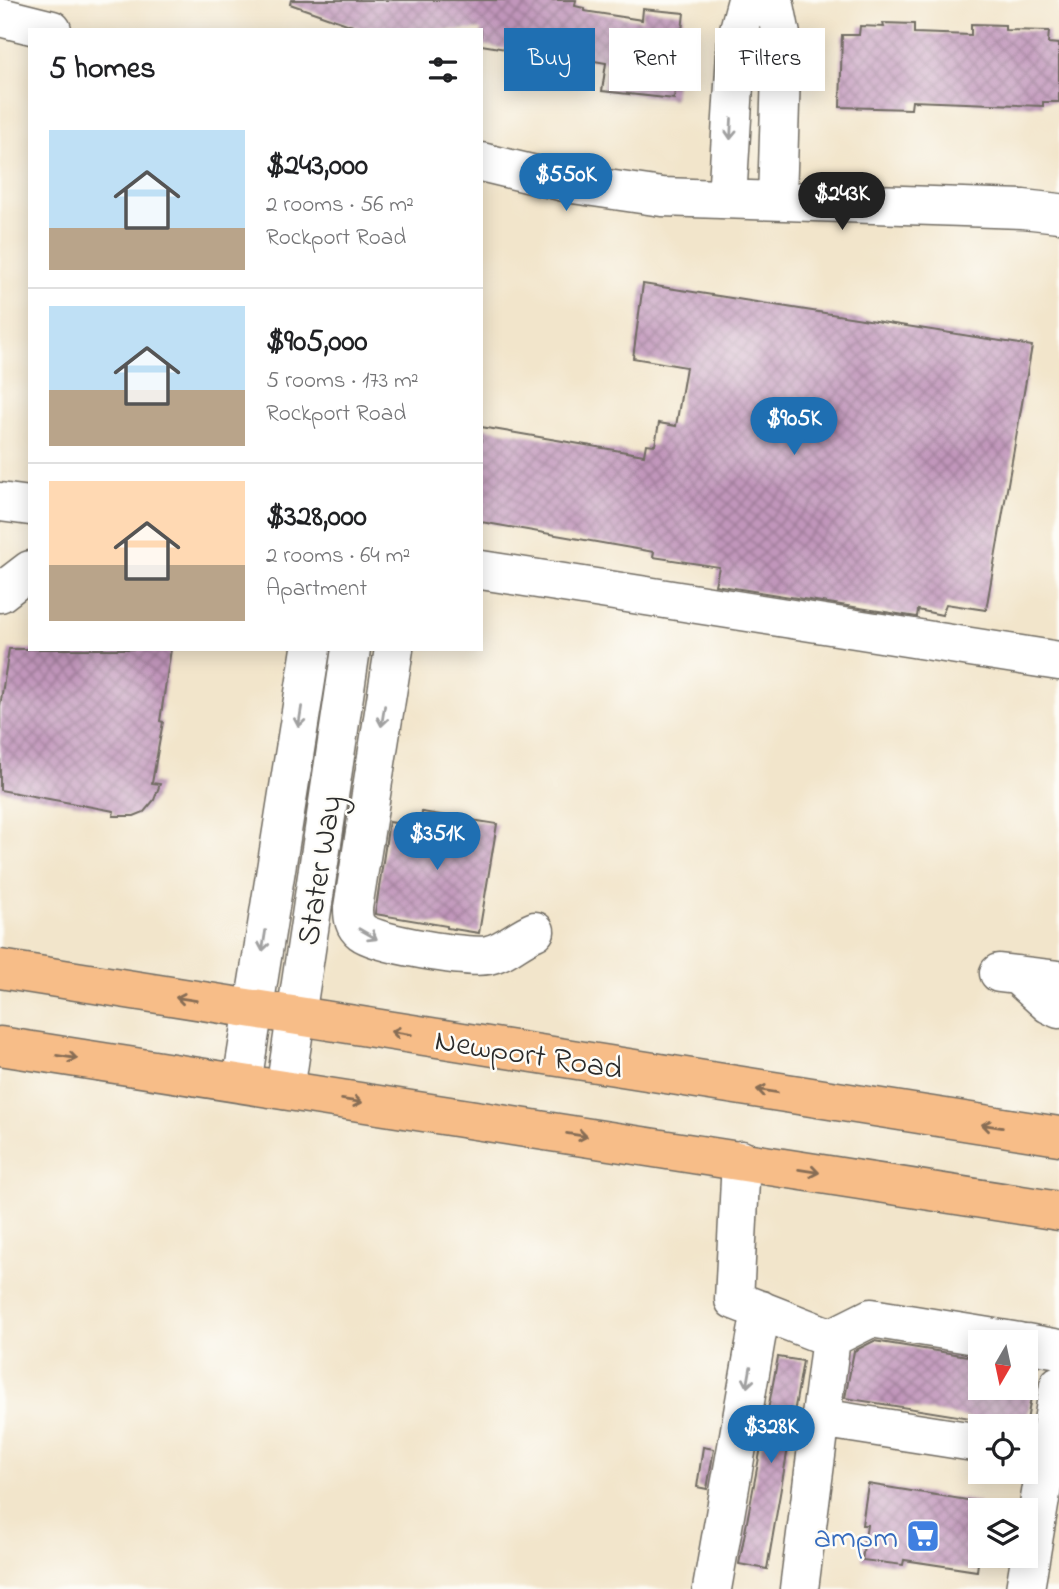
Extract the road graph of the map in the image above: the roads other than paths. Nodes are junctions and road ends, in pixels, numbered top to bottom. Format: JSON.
{"nodes":[{"id":1,"x":747,"y":0,"type":"edge"},
{"id":2,"x":774,"y":0,"type":"edge"},
{"id":3,"x":0,"y":17,"type":"edge"},
{"id":4,"x":44,"y":28,"type":"edge"},
{"id":5,"x":739,"y":28,"type":"edge"},
{"id":6,"x":780,"y":28,"type":"edge"},
{"id":7,"x":734,"y":91,"type":"edge"},
{"id":8,"x":781,"y":91,"type":"edge"},
{"id":9,"x":483,"y":162,"type":"edge"},
{"id":10,"x":727,"y":199,"type":"junction"},
{"id":11,"x":777,"y":200,"type":"junction"},
{"id":12,"x":1059,"y":213,"type":"edge"},
{"id":13,"x":0,"y":502,"type":"edge"},
{"id":14,"x":28,"y":506,"type":"edge"},
{"id":15,"x":483,"y":570,"type":"edge"},
{"id":16,"x":28,"y":572,"type":"edge"},
{"id":17,"x":0,"y":593,"type":"edge"},
{"id":18,"x":28,"y":593,"type":"edge"},
{"id":19,"x":0,"y":614,"type":"edge"},
{"id":20,"x":311,"y":651,"type":"edge"},
{"id":21,"x":351,"y":651,"type":"edge"},
{"id":22,"x":394,"y":651,"type":"edge"},
{"id":23,"x":1059,"y":661,"type":"edge"},
{"id":24,"x":536,"y":931,"type":"dead end"},
{"id":25,"x":0,"y":969,"type":"edge"},
{"id":26,"x":1059,"y":980,"type":"edge"},
{"id":27,"x":253,"y":1009,"type":"junction"},
{"id":28,"x":1059,"y":1009,"type":"edge"},
{"id":29,"x":296,"y":1016,"type":"junction"},
{"id":30,"x":0,"y":1046,"type":"edge"},
{"id":31,"x":242,"y":1083,"type":"junction"},
{"id":32,"x":285,"y":1090,"type":"junction"},
{"id":33,"x":1059,"y":1136,"type":"edge"},
{"id":34,"x":741,"y":1160,"type":"junction"},
{"id":35,"x":1059,"y":1211,"type":"edge"},
{"id":36,"x":761,"y":1310,"type":"junction"},
{"id":37,"x":968,"y":1334,"type":"edge"},
{"id":38,"x":831,"y":1338,"type":"junction"},
{"id":39,"x":1038,"y":1345,"type":"edge"},
{"id":40,"x":1059,"y":1349,"type":"edge"},
{"id":41,"x":1059,"y":1385,"type":"edge"},
{"id":42,"x":820,"y":1418,"type":"junction"},
{"id":43,"x":968,"y":1441,"type":"edge"},
{"id":44,"x":1038,"y":1448,"type":"edge"},
{"id":45,"x":1034,"y":1484,"type":"edge"},
{"id":46,"x":712,"y":1589,"type":"edge"},
{"id":47,"x":799,"y":1589,"type":"edge"},
{"id":48,"x":1025,"y":1589,"type":"edge"}],
"edges":[{"from":1,"to":5,"type":"street"},
{"from":2,"to":6,"type":"street"},
{"from":3,"to":4,"type":"street"},
{"from":7,"to":10,"type":"street","one_way":true},
{"from":8,"to":11,"type":"street"},
{"from":9,"to":10,"type":"street"},
{"from":10,"to":11,"type":"street"},
{"from":11,"to":12,"type":"street"},
{"from":13,"to":14,"type":"street"},
{"from":15,"to":23,"type":"street"},
{"from":16,"to":17,"type":"street"},
{"from":18,"to":19,"type":"street"},
{"from":20,"to":27,"type":"street","name":"Stater Way","one_way":true},
{"from":21,"to":29,"type":"street","name":"Stater Way"},
{"from":22,"to":24,"type":"street","one_way":true},
{"from":27,"to":25,"type":"main road","name":"Newport Road","one_way":true},
{"from":26,"to":28,"type":"street"},
{"from":27,"to":29,"type":"main road","name":"Newport Road"},
{"from":27,"to":31,"type":"street","name":"Stater Way"},
{"from":29,"to":32,"type":"street","name":"Stater Way"},
{"from":33,"to":29,"type":"main road","name":"Newport Road","one_way":true},
{"from":30,"to":31,"type":"main road","one_way":true},
{"from":31,"to":32,"type":"main road"},
{"from":32,"to":34,"type":"main road","one_way":true},
{"from":34,"to":35,"type":"main road","one_way":true},
{"from":34,"to":36,"type":"street"},
{"from":36,"to":38,"type":"street"},
{"from":36,"to":46,"type":"street","one_way":true},
{"from":37,"to":38,"type":"street"},
{"from":38,"to":42,"type":"street"},
{"from":39,"to":40,"type":"street"},
{"from":41,"to":44,"type":"street"},
{"from":42,"to":43,"type":"street"},
{"from":42,"to":47,"type":"street"},
{"from":45,"to":48,"type":"street"}]}
